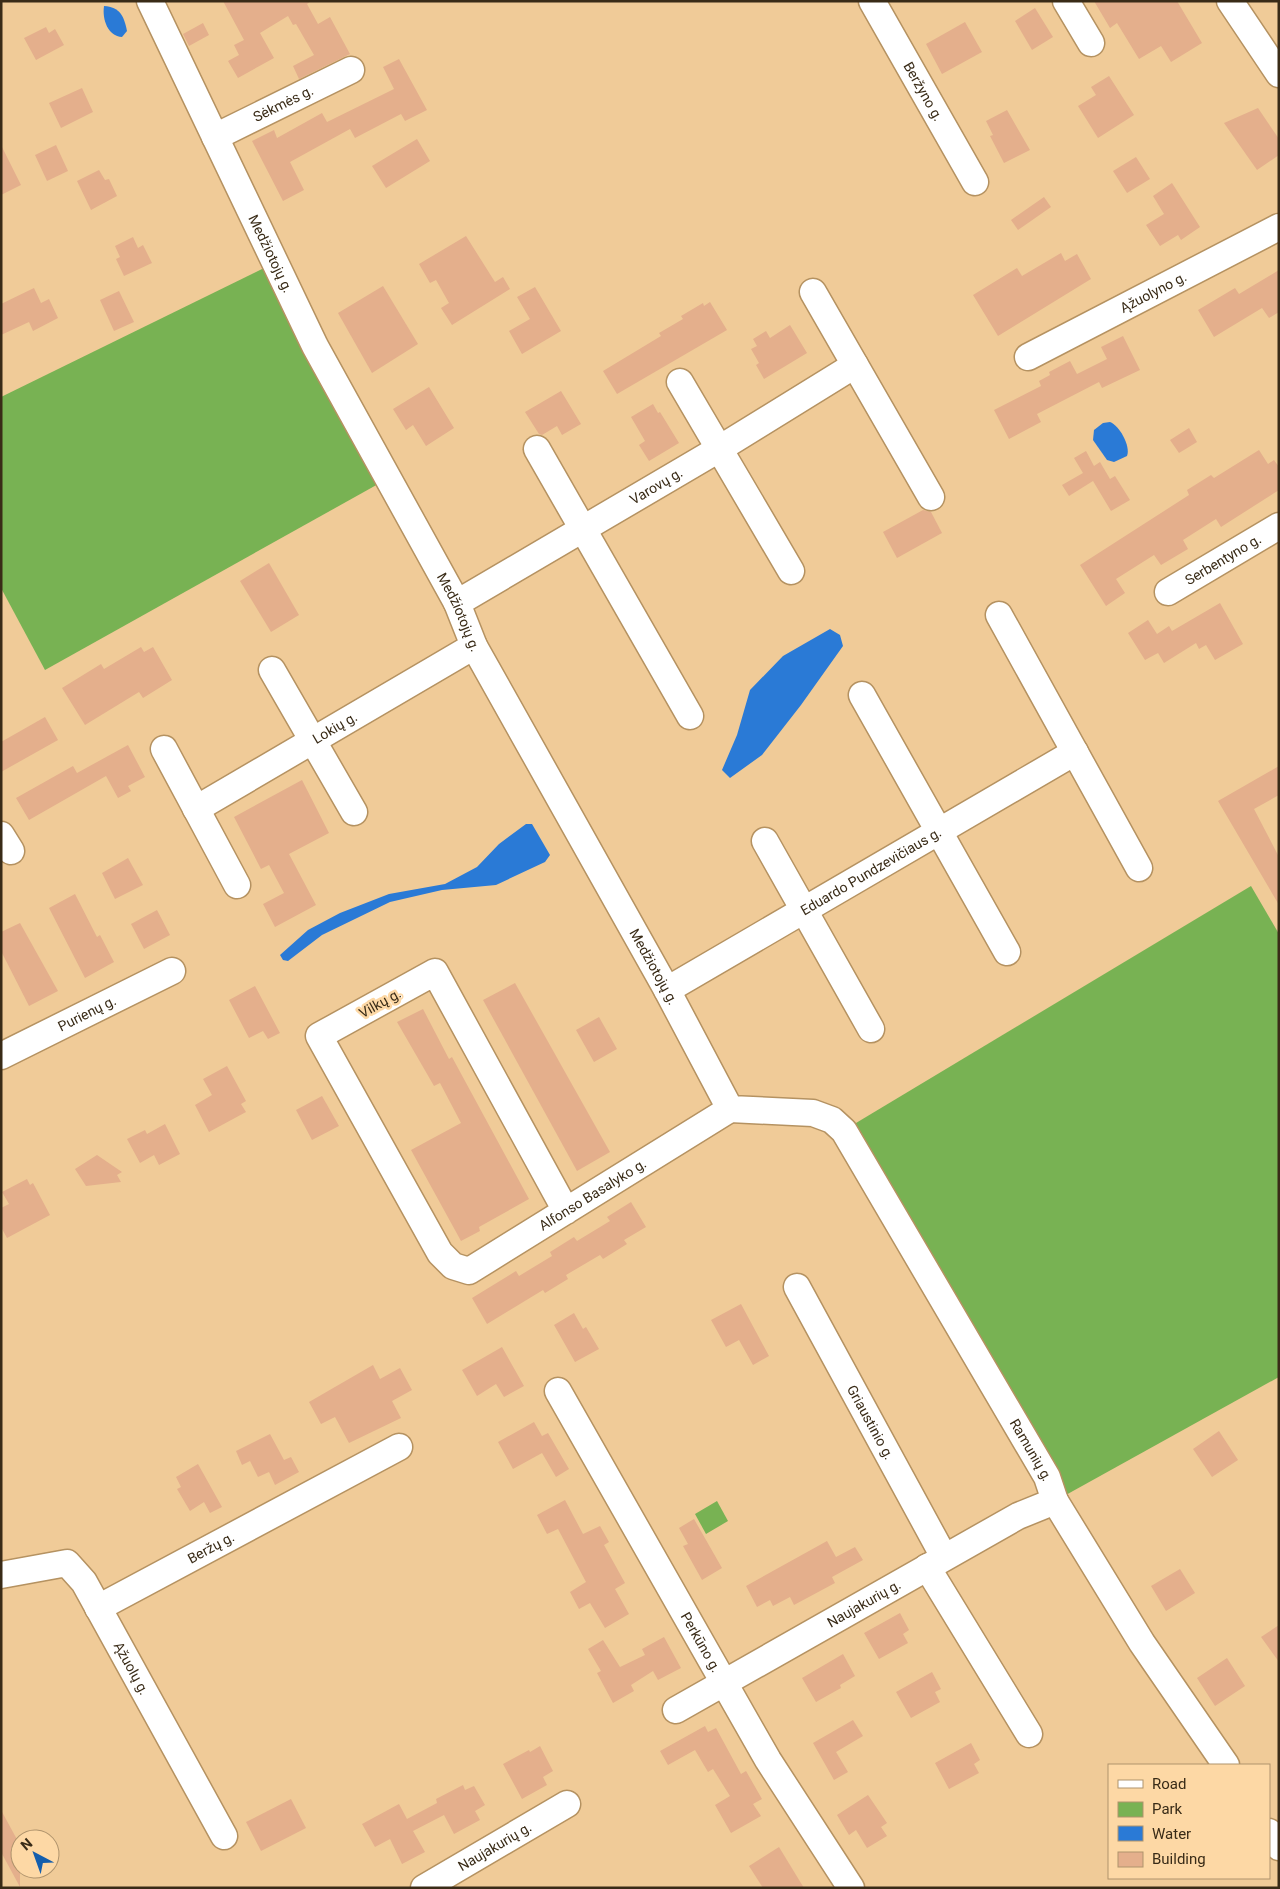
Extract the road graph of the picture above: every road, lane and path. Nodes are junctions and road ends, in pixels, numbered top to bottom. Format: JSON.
{"nodes":[{"id":1,"x":150,"y":1,"type":"edge"},
{"id":2,"x":872,"y":1,"type":"edge"},
{"id":3,"x":1066,"y":1,"type":"edge"},
{"id":4,"x":1230,"y":1,"type":"edge"},
{"id":5,"x":1091,"y":43,"type":"dead end"},
{"id":6,"x":351,"y":70,"type":"dead end"},
{"id":7,"x":1279,"y":74,"type":"edge"},
{"id":8,"x":215,"y":137,"type":"junction"},
{"id":9,"x":975,"y":182,"type":"dead end"},
{"id":10,"x":1279,"y":227,"type":"edge"},
{"id":11,"x":813,"y":292,"type":"dead end"},
{"id":12,"x":1028,"y":357,"type":"dead end"},
{"id":13,"x":855,"y":365,"type":"junction"},
{"id":14,"x":680,"y":382,"type":"dead end"},
{"id":15,"x":719,"y":448,"type":"junction"},
{"id":16,"x":537,"y":449,"type":"dead end"},
{"id":17,"x":931,"y":496,"type":"dead end"},
{"id":18,"x":1279,"y":526,"type":"edge"},
{"id":19,"x":583,"y":529,"type":"junction"},
{"id":20,"x":791,"y":571,"type":"dead end"},
{"id":21,"x":1168,"y":592,"type":"dead end"},
{"id":22,"x":457,"y":603,"type":"junction"},
{"id":23,"x":999,"y":615,"type":"dead end"},
{"id":24,"x":474,"y":646,"type":"junction"},
{"id":25,"x":272,"y":670,"type":"dead end"},
{"id":26,"x":862,"y":695,"type":"dead end"},
{"id":27,"x":690,"y":716,"type":"dead end"},
{"id":28,"x":313,"y":740,"type":"junction"},
{"id":29,"x":164,"y":749,"type":"dead end"},
{"id":30,"x":1075,"y":752,"type":"junction"},
{"id":31,"x":196,"y":809,"type":"junction"},
{"id":32,"x":354,"y":812,"type":"dead end"},
{"id":33,"x":939,"y":831,"type":"junction"},
{"id":34,"x":765,"y":841,"type":"dead end"},
{"id":35,"x":1139,"y":868,"type":"dead end"},
{"id":36,"x":237,"y":885,"type":"dead end"},
{"id":37,"x":804,"y":910,"type":"junction"},
{"id":38,"x":1007,"y":952,"type":"dead end"},
{"id":39,"x":172,"y":971,"type":"dead end"},
{"id":40,"x":667,"y":990,"type":"junction"},
{"id":41,"x":871,"y":1029,"type":"dead end"},
{"id":42,"x":1,"y":1056,"type":"edge"},
{"id":43,"x":730,"y":1109,"type":"junction"},
{"id":44,"x":566,"y":1211,"type":"junction"},
{"id":45,"x":453,"y":1266,"type":"joint"},
{"id":46,"x":797,"y":1287,"type":"dead end"},
{"id":47,"x":558,"y":1390,"type":"dead end"},
{"id":48,"x":400,"y":1447,"type":"dead end"},
{"id":49,"x":1055,"y":1501,"type":"junction"},
{"id":50,"x":935,"y":1562,"type":"junction"},
{"id":51,"x":1,"y":1575,"type":"edge"},
{"id":52,"x":98,"y":1608,"type":"junction"},
{"id":53,"x":724,"y":1684,"type":"junction"},
{"id":54,"x":676,"y":1710,"type":"dead end"},
{"id":55,"x":1029,"y":1734,"type":"dead end"},
{"id":56,"x":1225,"y":1764,"type":"edge"},
{"id":57,"x":567,"y":1804,"type":"dead end"},
{"id":58,"x":1270,"y":1834,"type":"edge"},
{"id":59,"x":224,"y":1836,"type":"dead end"},
{"id":60,"x":1279,"y":1847,"type":"edge"},
{"id":61,"x":424,"y":1888,"type":"edge"},
{"id":62,"x":851,"y":1888,"type":"edge"}],
"edges":[{"from":1,"to":8,"type":"street","name":"Medžiotojų g."},
{"from":2,"to":9,"type":"street","name":"Beržyno g."},
{"from":3,"to":5,"type":"street"},
{"from":4,"to":7,"type":"street"},
{"from":6,"to":8,"type":"street","name":"Sėkmės g."},
{"from":8,"to":22,"type":"street","name":"Medžiotojų g."},
{"from":10,"to":12,"type":"street","name":"Ąžuolyno g."},
{"from":11,"to":13,"type":"street"},
{"from":13,"to":15,"type":"street","name":"Varovų g."},
{"from":13,"to":17,"type":"street"},
{"from":14,"to":15,"type":"street"},
{"from":15,"to":19,"type":"street","name":"Varovų g."},
{"from":15,"to":20,"type":"street"},
{"from":16,"to":19,"type":"street"},
{"from":18,"to":21,"type":"street","name":"Serbentyno g."},
{"from":19,"to":22,"type":"street","name":"Varovų g."},
{"from":19,"to":27,"type":"street"},
{"from":22,"to":24,"type":"street","name":"Medžiotojų g."},
{"from":23,"to":30,"type":"street"},
{"from":24,"to":28,"type":"street","name":"Lokių g."},
{"from":24,"to":40,"type":"street","name":"Medžiotojų g."},
{"from":25,"to":28,"type":"street"},
{"from":26,"to":33,"type":"street"},
{"from":28,"to":31,"type":"street","name":"Lokių g."},
{"from":28,"to":32,"type":"street"},
{"from":29,"to":31,"type":"street"},
{"from":30,"to":33,"type":"street","name":"Eduardo Pundzevičiaus g."},
{"from":30,"to":35,"type":"street"},
{"from":31,"to":36,"type":"street"},
{"from":33,"to":37,"type":"street","name":"Eduardo Pundzevičiaus g."},
{"from":33,"to":38,"type":"street"},
{"from":34,"to":37,"type":"street"},
{"from":37,"to":40,"type":"street","name":"Eduardo Pundzevičiaus g."},
{"from":37,"to":41,"type":"street"},
{"from":39,"to":42,"type":"street","name":"Purienų g."},
{"from":40,"to":43,"type":"street","name":"Medžiotojų g."},
{"from":43,"to":44,"type":"street","name":"Alfonso Basalyko g."},
{"from":43,"to":49,"type":"street","name":"Ramunių g."},
{"from":44,"to":45,"type":"street","name":"Alfonso Basalyko g."},
{"from":44,"to":45,"type":"street","name":"Vilkų g."},
{"from":46,"to":50,"type":"street","name":"Griaustinio g."},
{"from":47,"to":53,"type":"street","name":"Perkūno g."},
{"from":48,"to":52,"type":"street","name":"Beržų g."},
{"from":49,"to":50,"type":"street","name":"Naujakurių g."},
{"from":49,"to":56,"type":"street","name":"Ramunių g."},
{"from":50,"to":53,"type":"street","name":"Naujakurių g."},
{"from":50,"to":55,"type":"street","name":"Griaustinio g."},
{"from":51,"to":52,"type":"street","name":"Ąžuolų g."},
{"from":52,"to":59,"type":"street","name":"Ąžuolų g."},
{"from":53,"to":54,"type":"street","name":"Naujakurių g."},
{"from":53,"to":62,"type":"street","name":"Perkūno g."},
{"from":57,"to":61,"type":"street","name":"Naujakurių g."},
{"from":58,"to":60,"type":"street"}]}
